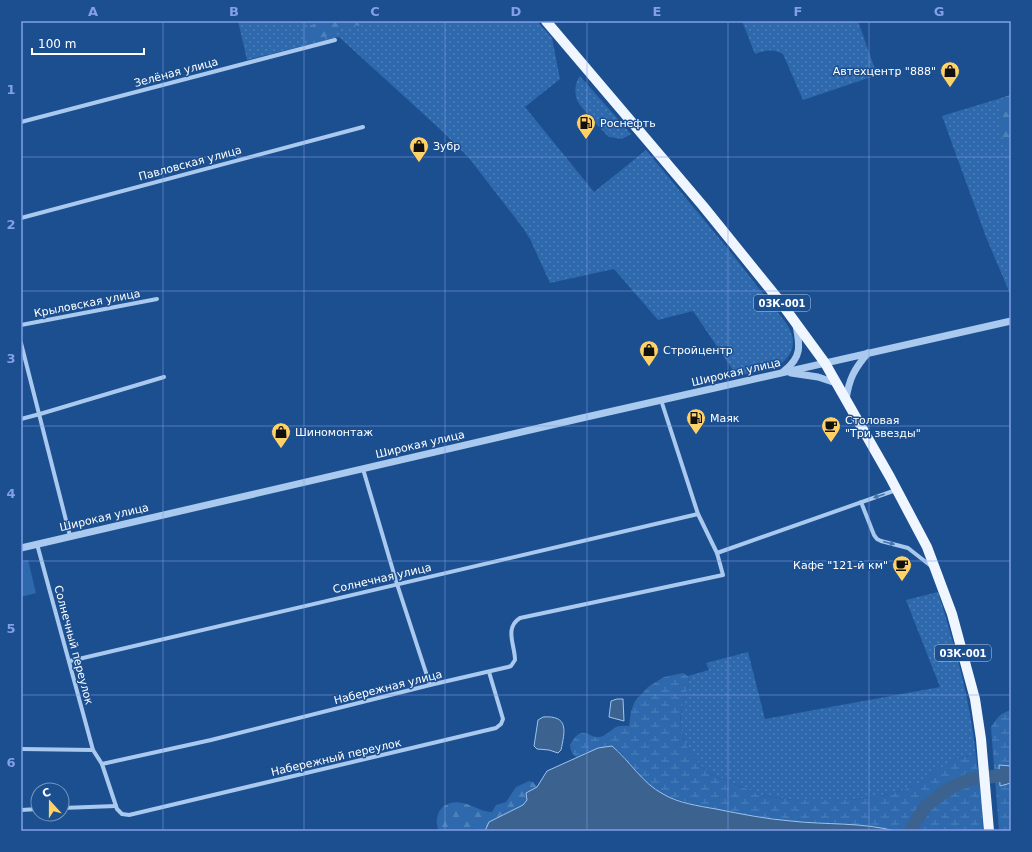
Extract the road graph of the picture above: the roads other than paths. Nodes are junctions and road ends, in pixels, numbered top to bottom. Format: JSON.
{"nodes":[{"id":1,"x":546,"y":21,"type":"edge"},
{"id":2,"x":335,"y":40,"type":"dead end"},
{"id":3,"x":21,"y":122,"type":"edge"},
{"id":4,"x":363,"y":127,"type":"dead end"},
{"id":5,"x":21,"y":218,"type":"edge"},
{"id":6,"x":157,"y":299,"type":"dead end"},
{"id":7,"x":1011,"y":321,"type":"edge"},
{"id":8,"x":795,"y":322,"type":"junction"},
{"id":9,"x":21,"y":326,"type":"edge"},
{"id":10,"x":21,"y":342,"type":"edge"},
{"id":11,"x":869,"y":353,"type":"junction"},
{"id":12,"x":824,"y":363,"type":"junction"},
{"id":13,"x":782,"y":373,"type":"junction"},
{"id":14,"x":164,"y":377,"type":"dead end"},
{"id":15,"x":836,"y":383,"type":"junction"},
{"id":16,"x":661,"y":400,"type":"junction"},
{"id":17,"x":846,"y":400,"type":"junction"},
{"id":18,"x":40,"y":414,"type":"junction"},
{"id":19,"x":21,"y":419,"type":"edge"},
{"id":20,"x":364,"y":469,"type":"junction"},
{"id":21,"x":897,"y":490,"type":"junction"},
{"id":22,"x":861,"y":502,"type":"junction"},
{"id":23,"x":698,"y":514,"type":"junction"},
{"id":24,"x":70,"y":536,"type":"junction"},
{"id":25,"x":37,"y":544,"type":"junction"},
{"id":26,"x":21,"y":548,"type":"edge"},
{"id":27,"x":717,"y":553,"type":"junction"},
{"id":28,"x":936,"y":570,"type":"junction"},
{"id":29,"x":397,"y":584,"type":"junction"},
{"id":30,"x":70,"y":661,"type":"junction"},
{"id":31,"x":490,"y":672,"type":"junction"},
{"id":32,"x":430,"y":685,"type":"junction"},
{"id":33,"x":21,"y":749,"type":"edge"},
{"id":34,"x":93,"y":750,"type":"junction"},
{"id":35,"x":102,"y":764,"type":"junction"},
{"id":36,"x":116,"y":806,"type":"junction"},
{"id":37,"x":70,"y":808,"type":"edge"},
{"id":38,"x":989,"y":831,"type":"edge"}],
"edges":[{"from":1,"to":8,"type":"main road","number":"03К-001"},
{"from":2,"to":3,"type":"street","name":"Зелёная улица"},
{"from":4,"to":5,"type":"street","name":"Павловская улица"},
{"from":6,"to":9,"type":"street","name":"Крыловская улица"},
{"from":7,"to":11,"type":"street","name":"Широкая улица"},
{"from":8,"to":12,"type":"main road","number":"03К-001"},
{"from":8,"to":13,"type":"street"},
{"from":10,"to":18,"type":"street"},
{"from":11,"to":12,"type":"street","name":"Широкая улица"},
{"from":11,"to":17,"type":"street"},
{"from":12,"to":13,"type":"street","name":"Широкая улица"},
{"from":12,"to":15,"type":"main road","number":"03К-001"},
{"from":13,"to":15,"type":"street"},
{"from":13,"to":16,"type":"street","name":"Широкая улица"},
{"from":14,"to":18,"type":"street"},
{"from":15,"to":17,"type":"main road","number":"03К-001"},
{"from":16,"to":20,"type":"street","name":"Широкая улица"},
{"from":16,"to":23,"type":"street"},
{"from":17,"to":21,"type":"main road","number":"03К-001"},
{"from":18,"to":19,"type":"street"},
{"from":18,"to":24,"type":"street"},
{"from":20,"to":24,"type":"street","name":"Широкая улица"},
{"from":20,"to":29,"type":"street"},
{"from":21,"to":22,"type":"street","one_way":true},
{"from":21,"to":28,"type":"main road","number":"03К-001"},
{"from":22,"to":27,"type":"street"},
{"from":22,"to":28,"type":"street","one_way":true},
{"from":23,"to":27,"type":"street"},
{"from":23,"to":29,"type":"street","name":"Солнечная улица"},
{"from":24,"to":25,"type":"street","name":"Широкая улица"},
{"from":25,"to":26,"type":"street","name":"Широкая улица"},
{"from":25,"to":30,"type":"street","name":"Солнечный переулок"},
{"from":27,"to":31,"type":"street","name":"Набережная улица"},
{"from":28,"to":38,"type":"main road","number":"03К-001"},
{"from":29,"to":30,"type":"street","name":"Солнечная улица"},
{"from":29,"to":32,"type":"street"},
{"from":30,"to":34,"type":"street","name":"Солнечный переулок"},
{"from":31,"to":32,"type":"street","name":"Набережная улица"},
{"from":31,"to":36,"type":"street","name":"Набережный переулок"},
{"from":32,"to":35,"type":"street","name":"Набережная улица"},
{"from":33,"to":34,"type":"street"},
{"from":34,"to":35,"type":"street"},
{"from":35,"to":36,"type":"street"},
{"from":36,"to":37,"type":"street"}]}
